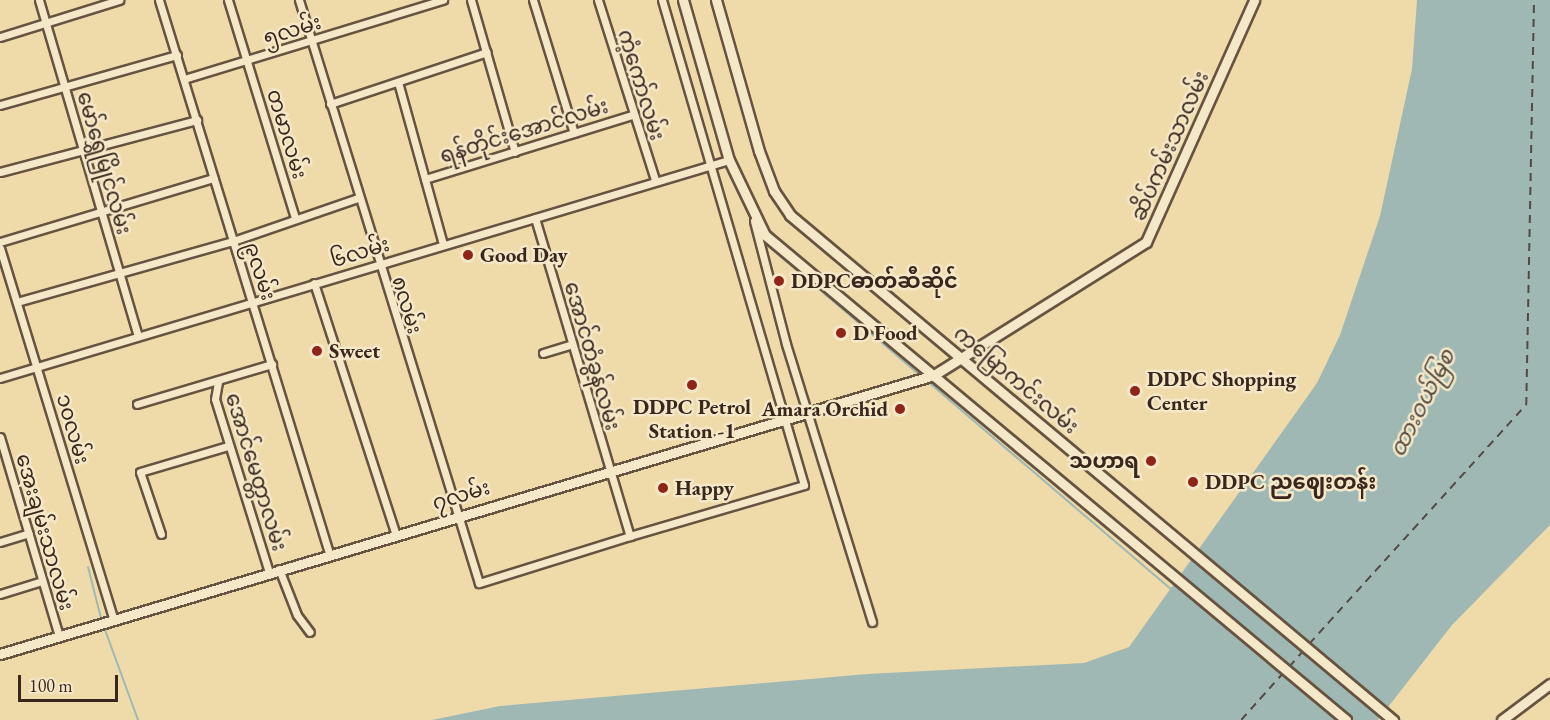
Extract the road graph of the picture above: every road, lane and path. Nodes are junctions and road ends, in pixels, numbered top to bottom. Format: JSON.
{"nodes":[{"id":1,"x":39,"y":0,"type":"edge"},
{"id":2,"x":119,"y":0,"type":"edge"},
{"id":3,"x":159,"y":0,"type":"edge"},
{"id":4,"x":228,"y":0,"type":"edge"},
{"id":5,"x":299,"y":0,"type":"edge"},
{"id":6,"x":443,"y":0,"type":"edge"},
{"id":7,"x":471,"y":0,"type":"edge"},
{"id":8,"x":533,"y":0,"type":"edge"},
{"id":9,"x":598,"y":0,"type":"edge"},
{"id":10,"x":662,"y":0,"type":"edge"},
{"id":11,"x":683,"y":0,"type":"edge"},
{"id":12,"x":716,"y":0,"type":"edge"},
{"id":13,"x":1254,"y":0,"type":"edge"},
{"id":14,"x":434,"y":1,"type":"edge"},
{"id":15,"x":46,"y":22,"type":"junction"},
{"id":16,"x":0,"y":37,"type":"edge"},
{"id":17,"x":312,"y":41,"type":"junction"},
{"id":18,"x":487,"y":52,"type":"junction"},
{"id":19,"x":177,"y":55,"type":"junction"},
{"id":20,"x":247,"y":60,"type":"junction"},
{"id":21,"x":184,"y":79,"type":"junction"},
{"id":22,"x":398,"y":82,"type":"junction"},
{"id":23,"x":65,"y":87,"type":"junction"},
{"id":24,"x":330,"y":104,"type":"junction"},
{"id":25,"x":0,"y":105,"type":"edge"},
{"id":26,"x":632,"y":115,"type":"junction"},
{"id":27,"x":197,"y":120,"type":"junction"},
{"id":28,"x":574,"y":134,"type":"junction"},
{"id":29,"x":83,"y":150,"type":"junction"},
{"id":30,"x":514,"y":152,"type":"junction"},
{"id":31,"x":729,"y":160,"type":"junction"},
{"id":32,"x":712,"y":164,"type":"junction"},
{"id":33,"x":0,"y":172,"type":"edge"},
{"id":34,"x":214,"y":178,"type":"junction"},
{"id":35,"x":425,"y":179,"type":"junction"},
{"id":36,"x":655,"y":180,"type":"junction"},
{"id":37,"x":358,"y":198,"type":"junction"},
{"id":38,"x":102,"y":213,"type":"junction"},
{"id":39,"x":295,"y":218,"type":"junction"},
{"id":40,"x":535,"y":218,"type":"junction"},
{"id":41,"x":754,"y":221,"type":"junction"},
{"id":42,"x":233,"y":241,"type":"junction"},
{"id":43,"x":0,"y":242,"type":"edge"},
{"id":44,"x":443,"y":243,"type":"junction"},
{"id":45,"x":0,"y":248,"type":"edge"},
{"id":46,"x":377,"y":265,"type":"junction"},
{"id":47,"x":118,"y":272,"type":"junction"},
{"id":48,"x":314,"y":283,"type":"junction"},
{"id":49,"x":253,"y":301,"type":"junction"},
{"id":50,"x":17,"y":302,"type":"junction"},
{"id":51,"x":138,"y":336,"type":"junction"},
{"id":52,"x":570,"y":345,"type":"junction"},
{"id":53,"x":543,"y":353,"type":"dead end"},
{"id":54,"x":962,"y":357,"type":"junction"},
{"id":55,"x":272,"y":364,"type":"junction"},
{"id":56,"x":37,"y":366,"type":"junction"},
{"id":57,"x":934,"y":375,"type":"junction"},
{"id":58,"x":0,"y":378,"type":"edge"},
{"id":59,"x":218,"y":382,"type":"junction"},
{"id":60,"x":137,"y":404,"type":"dead end"},
{"id":61,"x":808,"y":409,"type":"junction"},
{"id":62,"x":786,"y":416,"type":"junction"},
{"id":63,"x":0,"y":437,"type":"edge"},
{"id":64,"x":228,"y":446,"type":"junction"},
{"id":65,"x":607,"y":470,"type":"junction"},
{"id":66,"x":455,"y":515,"type":"junction"},
{"id":67,"x":29,"y":533,"type":"junction"},
{"id":68,"x":395,"y":533,"type":"junction"},
{"id":69,"x":161,"y":534,"type":"dead end"},
{"id":70,"x":630,"y":536,"type":"junction"},
{"id":71,"x":0,"y":542,"type":"edge"},
{"id":72,"x":329,"y":553,"type":"junction"},
{"id":73,"x":274,"y":571,"type":"junction"},
{"id":74,"x":42,"y":581,"type":"junction"},
{"id":75,"x":0,"y":594,"type":"edge"},
{"id":76,"x":110,"y":621,"type":"junction"},
{"id":77,"x":872,"y":621,"type":"dead end"},
{"id":78,"x":310,"y":632,"type":"dead end"},
{"id":79,"x":59,"y":636,"type":"junction"},
{"id":80,"x":0,"y":654,"type":"edge"},
{"id":81,"x":1550,"y":684,"type":"edge"},
{"id":82,"x":1347,"y":720,"type":"edge"},
{"id":83,"x":1393,"y":720,"type":"edge"},
{"id":84,"x":1502,"y":720,"type":"edge"}],
"edges":[{"from":1,"to":15,"type":"street","name":"မော်ရွှေမြိုင်လမ်း"},
{"from":2,"to":15,"type":"street"},
{"from":3,"to":19,"type":"street","name":"၉လမ်း"},
{"from":4,"to":20,"type":"street","name":"တမာလမ်း"},
{"from":5,"to":17,"type":"street","name":"၈လမ်း"},
{"from":6,"to":14,"type":"street","name":"၅လမ်း"},
{"from":7,"to":18,"type":"street"},
{"from":8,"to":28,"type":"street"},
{"from":9,"to":26,"type":"street","name":"ကံ့ကော်လမ်း"},
{"from":10,"to":32,"type":"street"},
{"from":11,"to":31,"type":"main road"},
{"from":12,"to":54,"type":"main road","name":"ကမြောကင်းလမ်း"},
{"from":13,"to":54,"type":"main road","name":"ဆိပ်ကမ်းသာလမ်း"},
{"from":14,"to":17,"type":"street","name":"၅လမ်း"},
{"from":15,"to":16,"type":"street"},
{"from":15,"to":23,"type":"street","name":"မော်ရွှေမြိုင်လမ်း"},
{"from":17,"to":20,"type":"street","name":"၅လမ်း"},
{"from":17,"to":24,"type":"street","name":"၈လမ်း"},
{"from":18,"to":22,"type":"street"},
{"from":18,"to":30,"type":"street"},
{"from":19,"to":21,"type":"street","name":"၉လမ်း"},
{"from":19,"to":23,"type":"street"},
{"from":20,"to":21,"type":"street","name":"၅လမ်း"},
{"from":20,"to":39,"type":"street","name":"တမာလမ်း"},
{"from":21,"to":27,"type":"street","name":"၉လမ်း"},
{"from":22,"to":24,"type":"street"},
{"from":22,"to":35,"type":"street"},
{"from":23,"to":25,"type":"street"},
{"from":23,"to":29,"type":"street","name":"မော်ရွှေမြိုင်လမ်း"},
{"from":24,"to":37,"type":"street","name":"၈လမ်း"},
{"from":26,"to":28,"type":"street","name":"ရန်တိုင်းအောင်လမ်း"},
{"from":26,"to":36,"type":"street","name":"ကံ့ကော်လမ်း"},
{"from":27,"to":29,"type":"street"},
{"from":27,"to":34,"type":"street","name":"၉လမ်း"},
{"from":28,"to":30,"type":"street","name":"ရန်တိုင်းအောင်လမ်း"},
{"from":29,"to":33,"type":"street"},
{"from":29,"to":38,"type":"street","name":"မော်ရွှေမြိုင်လမ်း"},
{"from":30,"to":35,"type":"street","name":"ရန်တိုင်းအောင်လမ်း"},
{"from":31,"to":32,"type":"street","name":"၆လမ်း"},
{"from":31,"to":41,"type":"main road"},
{"from":32,"to":36,"type":"street","name":"၆လမ်း"},
{"from":32,"to":62,"type":"street"},
{"from":34,"to":38,"type":"street"},
{"from":34,"to":42,"type":"street","name":"၉လမ်း"},
{"from":35,"to":44,"type":"street"},
{"from":36,"to":40,"type":"street","name":"၆လမ်း"},
{"from":37,"to":39,"type":"street"},
{"from":37,"to":46,"type":"street","name":"၈လမ်း"},
{"from":38,"to":43,"type":"street"},
{"from":38,"to":47,"type":"street","name":"မော်ရွှေမြိုင်လမ်း"},
{"from":39,"to":42,"type":"street"},
{"from":40,"to":44,"type":"street","name":"၆လမ်း"},
{"from":40,"to":52,"type":"street","name":"အောင်တံခွန်လမ်း"},
{"from":41,"to":57,"type":"main road"},
{"from":41,"to":61,"type":"street"},
{"from":42,"to":47,"type":"street"},
{"from":42,"to":49,"type":"street","name":"၉လမ်း"},
{"from":44,"to":46,"type":"street","name":"၆လမ်း"},
{"from":45,"to":50,"type":"street","name":"၁၀လမ်း"},
{"from":46,"to":48,"type":"street","name":"၆လမ်း"},
{"from":46,"to":66,"type":"street","name":"၈လမ်း"},
{"from":47,"to":50,"type":"street"},
{"from":47,"to":51,"type":"street","name":"မော်ရွှေမြိုင်လမ်း"},
{"from":48,"to":49,"type":"street","name":"၆လမ်း"},
{"from":48,"to":68,"type":"street"},
{"from":49,"to":51,"type":"street","name":"၆လမ်း"},
{"from":49,"to":55,"type":"street","name":"၉လမ်း"},
{"from":50,"to":56,"type":"street","name":"၁၀လမ်း"},
{"from":51,"to":56,"type":"street","name":"၆လမ်း"},
{"from":52,"to":53,"type":"street"},
{"from":52,"to":65,"type":"street","name":"အောင်တံခွန်လမ်း"},
{"from":54,"to":57,"type":"main road","name":"ဆိပ်ကမ်းသာလမ်း"},
{"from":54,"to":83,"type":"main road","name":"ကမြောကင်းလမ်း"},
{"from":55,"to":59,"type":"street"},
{"from":55,"to":72,"type":"street","name":"၉လမ်း"},
{"from":56,"to":58,"type":"street","name":"၆လမ်း"},
{"from":56,"to":76,"type":"street","name":"၁၀လမ်း"},
{"from":57,"to":61,"type":"main road","name":"၇လမ်း"},
{"from":57,"to":82,"type":"main road"},
{"from":59,"to":60,"type":"street"},
{"from":59,"to":64,"type":"street","name":"အောင်မေတ္တာလမ်း"},
{"from":61,"to":62,"type":"main road","name":"၇လမ်း"},
{"from":61,"to":77,"type":"street"},
{"from":62,"to":65,"type":"main road","name":"၇လမ်း"},
{"from":62,"to":70,"type":"street"},
{"from":63,"to":67,"type":"street","name":"အေးချမ်းသာလမ်း"},
{"from":64,"to":69,"type":"street"},
{"from":64,"to":73,"type":"street","name":"အောင်မေတ္တာလမ်း"},
{"from":65,"to":66,"type":"main road","name":"၇လမ်း"},
{"from":65,"to":70,"type":"street","name":"အောင်တံခွန်လမ်း"},
{"from":66,"to":68,"type":"main road","name":"၇လမ်း"},
{"from":66,"to":70,"type":"street","name":"၈လမ်း"},
{"from":67,"to":71,"type":"street"},
{"from":67,"to":74,"type":"street","name":"အေးချမ်းသာလမ်း"},
{"from":68,"to":72,"type":"main road","name":"၇လမ်း"},
{"from":72,"to":73,"type":"main road","name":"၇လမ်း"},
{"from":73,"to":76,"type":"main road","name":"၇လမ်း"},
{"from":73,"to":78,"type":"street","name":"အောင်မေတ္တာလမ်း"},
{"from":74,"to":75,"type":"street"},
{"from":74,"to":79,"type":"street","name":"အေးချမ်းသာလမ်း"},
{"from":76,"to":79,"type":"main road","name":"၇လမ်း"},
{"from":79,"to":80,"type":"main road","name":"၇လမ်း"},
{"from":81,"to":84,"type":"main road"}]}
